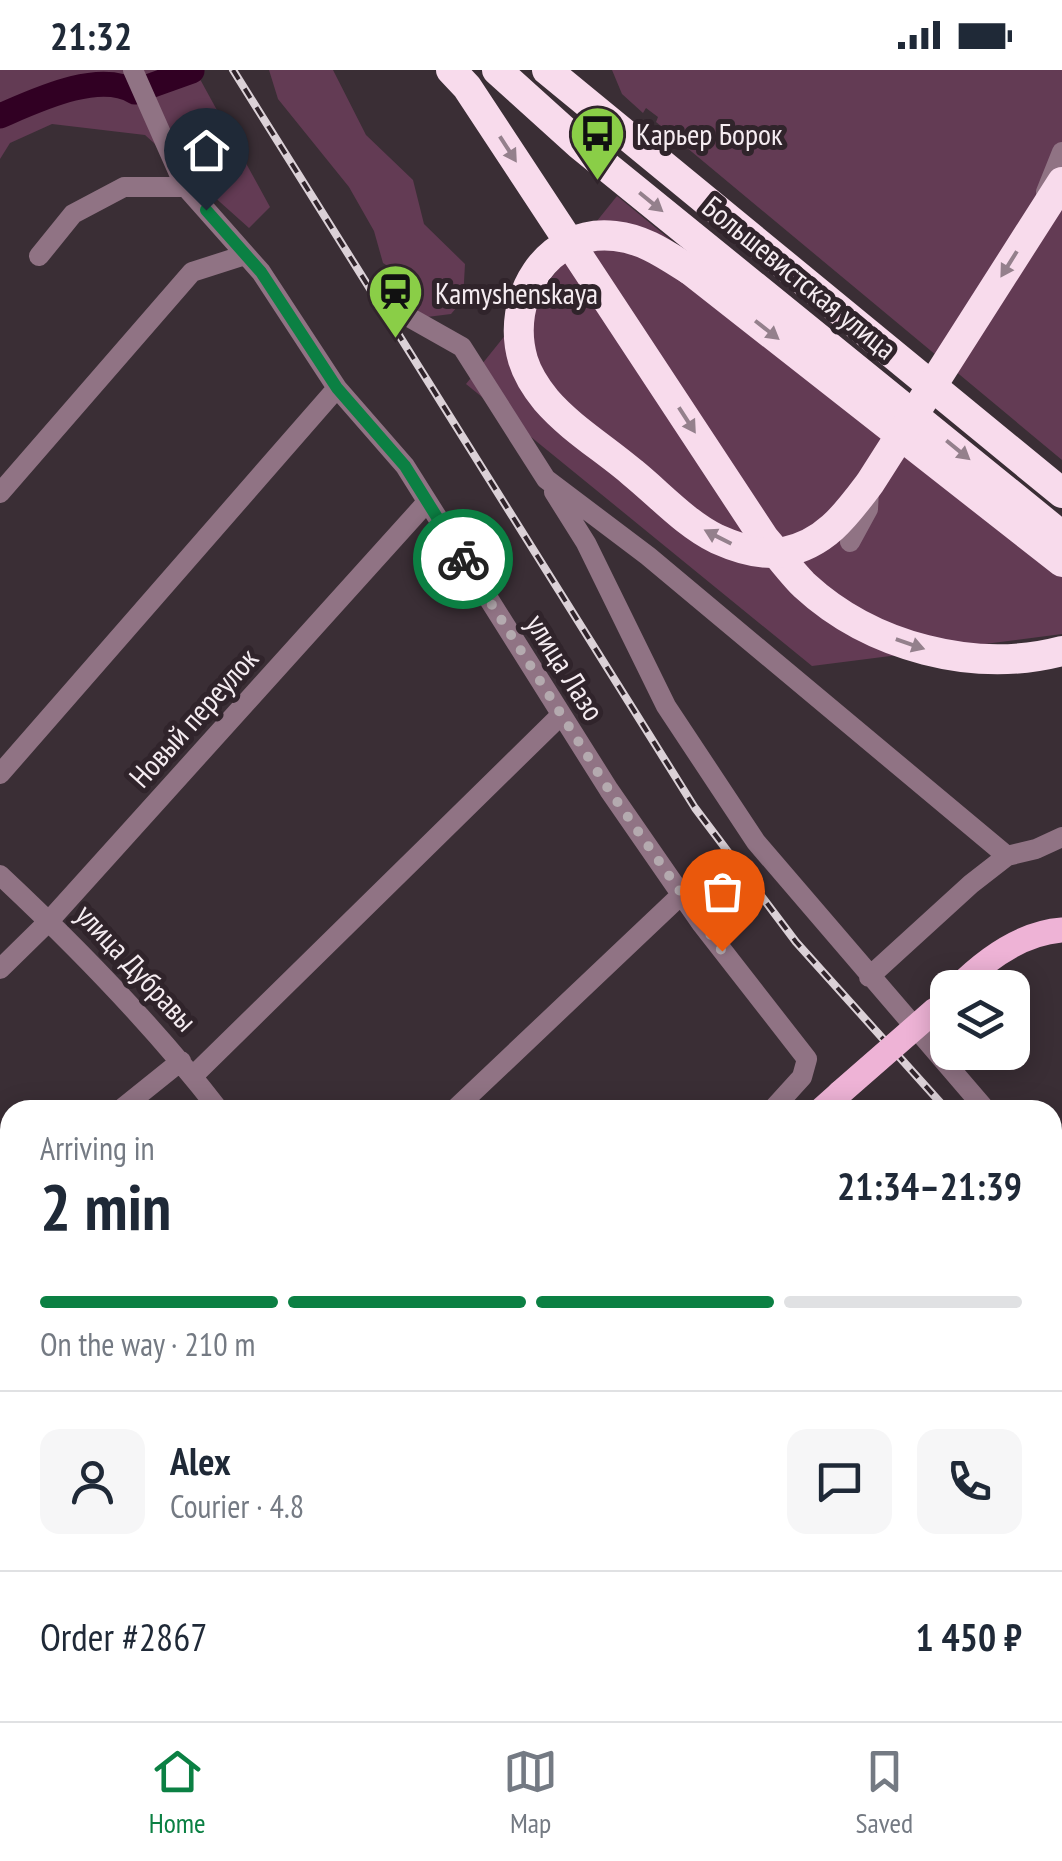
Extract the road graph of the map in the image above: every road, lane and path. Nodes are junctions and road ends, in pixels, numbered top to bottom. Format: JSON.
{"nodes":[{"id":1,"x":133,"y":70,"type":"edge"},
{"id":2,"x":451,"y":70,"type":"edge"},
{"id":3,"x":497,"y":70,"type":"edge"},
{"id":4,"x":547,"y":70,"type":"edge"},
{"id":5,"x":1062,"y":152,"type":"edge"},
{"id":6,"x":1062,"y":182,"type":"edge"},
{"id":7,"x":186,"y":187,"type":"junction"},
{"id":8,"x":1034,"y":223,"type":"junction"},
{"id":9,"x":245,"y":254,"type":"junction"},
{"id":10,"x":39,"y":256,"type":"dead end"},
{"id":11,"x":400,"y":312,"type":"dead end"},
{"id":12,"x":337,"y":388,"type":"junction"},
{"id":13,"x":546,"y":480,"type":"junction"},
{"id":14,"x":870,"y":483,"type":"junction"},
{"id":15,"x":0,"y":493,"type":"edge"},
{"id":16,"x":1062,"y":494,"type":"edge"},
{"id":17,"x":427,"y":502,"type":"junction"},
{"id":18,"x":1062,"y":536,"type":"edge"},
{"id":19,"x":850,"y":542,"type":"dead end"},
{"id":20,"x":1062,"y":562,"type":"edge"},
{"id":21,"x":1048,"y":654,"type":"edge"},
{"id":22,"x":560,"y":716,"type":"junction"},
{"id":23,"x":0,"y":774,"type":"edge"},
{"id":24,"x":1062,"y":837,"type":"edge"},
{"id":25,"x":1007,"y":856,"type":"junction"},
{"id":26,"x":0,"y":875,"type":"edge"},
{"id":27,"x":681,"y":895,"type":"junction"},
{"id":28,"x":49,"y":921,"type":"junction"},
{"id":29,"x":1062,"y":930,"type":"edge"},
{"id":30,"x":0,"y":969,"type":"edge"},
{"id":31,"x":981,"y":970,"type":"edge"},
{"id":32,"x":870,"y":978,"type":"junction"},
{"id":33,"x":930,"y":1014,"type":"edge"},
{"id":34,"x":187,"y":1068,"type":"junction"},
{"id":35,"x":136,"y":1100,"type":"edge"},
{"id":36,"x":212,"y":1100,"type":"edge"},
{"id":37,"x":465,"y":1100,"type":"edge"},
{"id":38,"x":781,"y":1100,"type":"edge"},
{"id":39,"x":832,"y":1100,"type":"edge"},
{"id":40,"x":977,"y":1100,"type":"edge"}],
"edges":[{"from":1,"to":7,"type":"street","name":"улица Лазо"},
{"from":2,"to":21,"type":"highway","one_way":true},
{"from":3,"to":18,"type":"highway","name":"Большевистская улица","one_way":true},
{"from":4,"to":16,"type":"highway","name":"Большевистская улица"},
{"from":5,"to":8,"type":"street","bridge":true},
{"from":6,"to":8,"type":"highway","bridge":true},
{"from":7,"to":9,"type":"street","name":"улица Лазо"},
{"from":7,"to":10,"type":"street"},
{"from":8,"to":14,"type":"highway","one_way":true,"bridge":true},
{"from":9,"to":12,"type":"street","name":"улица Лазо"},
{"from":9,"to":15,"type":"street"},
{"from":11,"to":13,"type":"street"},
{"from":12,"to":17,"type":"street","name":"улица Лазо"},
{"from":12,"to":23,"type":"street"},
{"from":13,"to":25,"type":"street"},
{"from":13,"to":32,"type":"street"},
{"from":14,"to":19,"type":"street"},
{"from":14,"to":20,"type":"highway","one_way":true,"bridge":true},
{"from":17,"to":22,"type":"street","name":"улица Лазо"},
{"from":17,"to":28,"type":"street","name":"Новый переулок"},
{"from":22,"to":27,"type":"street","name":"улица Лазо"},
{"from":22,"to":34,"type":"street"},
{"from":24,"to":25,"type":"street"},
{"from":25,"to":32,"type":"street"},
{"from":26,"to":28,"type":"street","name":"улица Дубравы"},
{"from":27,"to":37,"type":"street"},
{"from":27,"to":38,"type":"street","name":"улица Лазо"},
{"from":28,"to":30,"type":"street","name":"Новый переулок"},
{"from":28,"to":34,"type":"street","name":"улица Дубравы"},
{"from":29,"to":31,"type":"main road"},
{"from":32,"to":40,"type":"street"},
{"from":33,"to":39,"type":"main road","bridge":true},
{"from":34,"to":35,"type":"street"},
{"from":34,"to":36,"type":"street","name":"улица Дубравы"}]}
